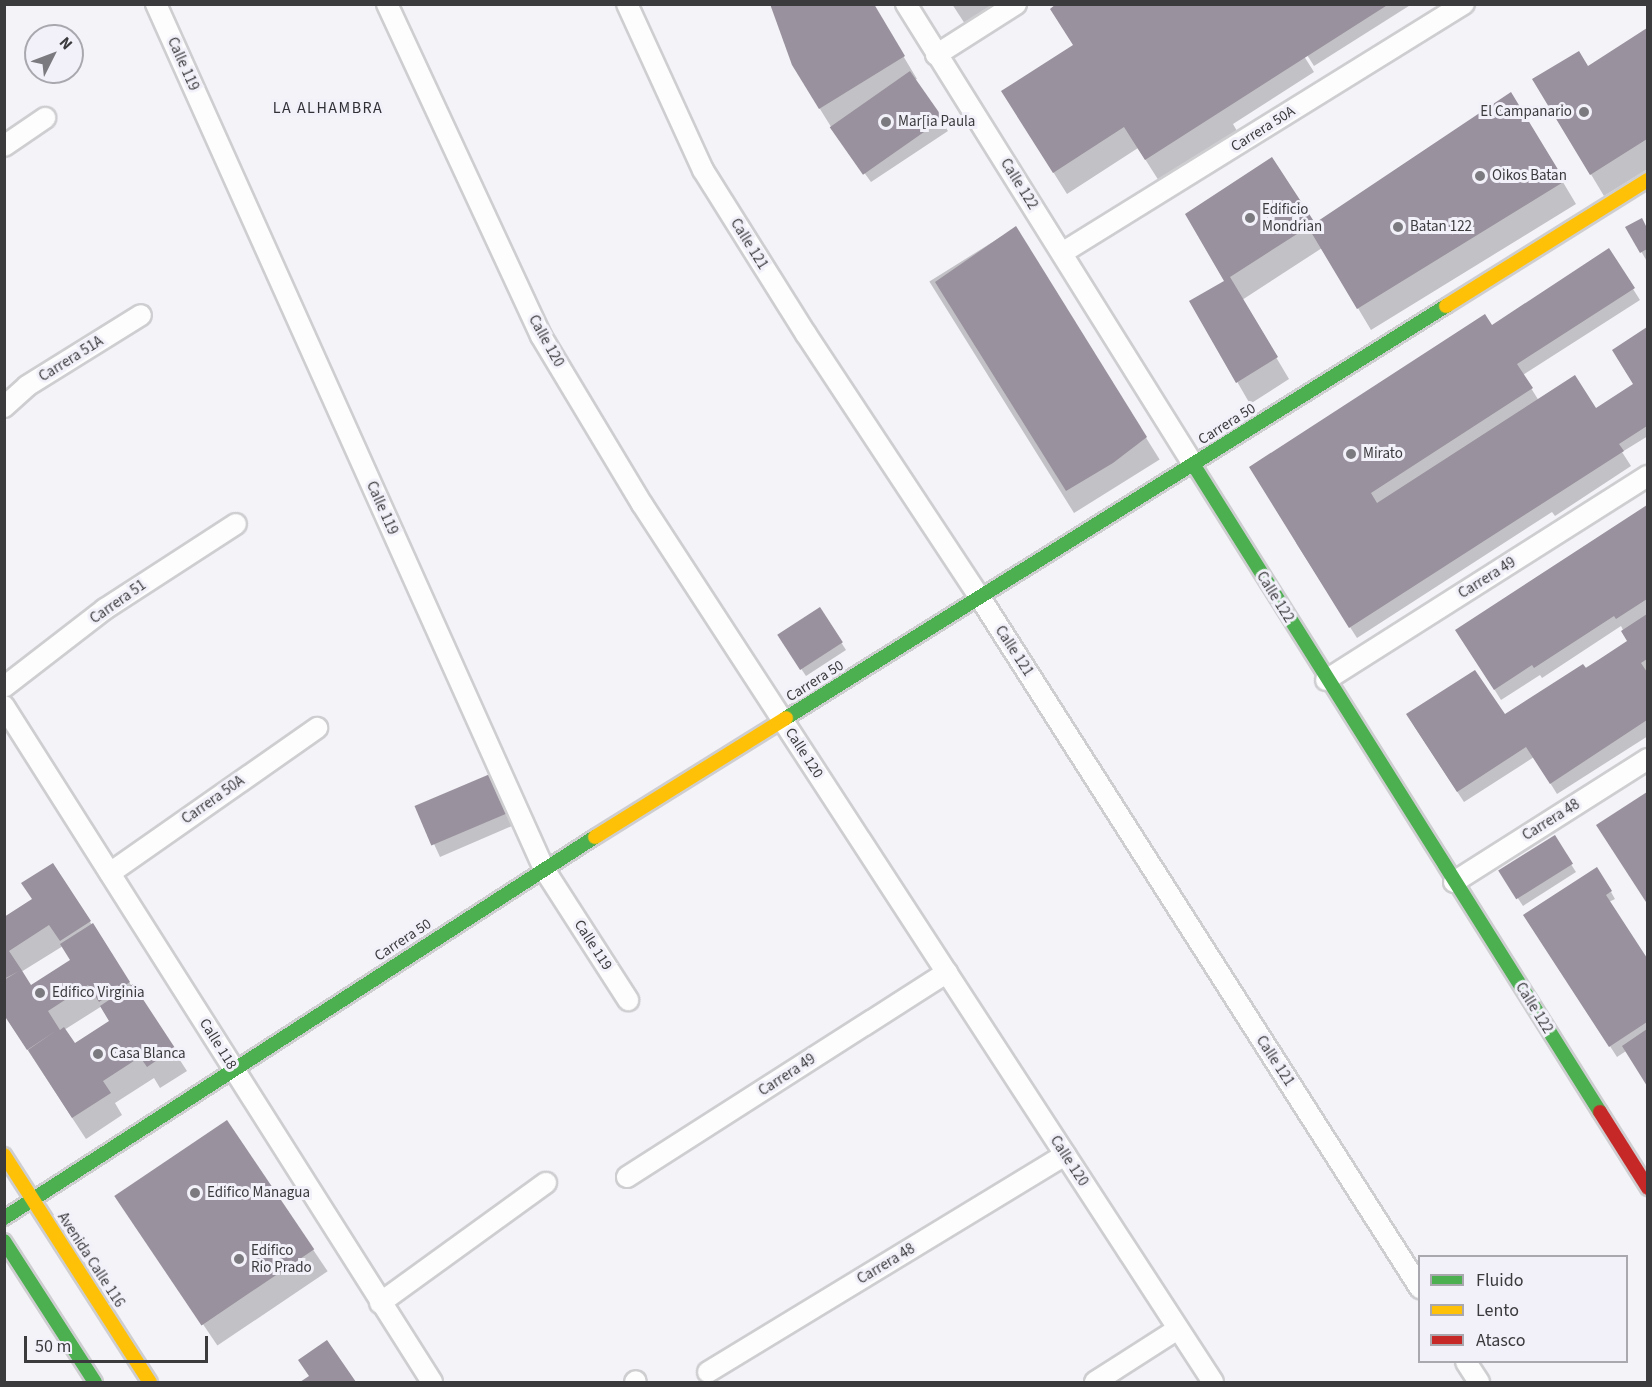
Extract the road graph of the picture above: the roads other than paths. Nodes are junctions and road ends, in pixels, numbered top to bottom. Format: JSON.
{"nodes":[{"id":1,"x":156,"y":4,"type":"edge"},
{"id":2,"x":387,"y":4,"type":"edge"},
{"id":3,"x":627,"y":4,"type":"edge"},
{"id":4,"x":906,"y":4,"type":"edge"},
{"id":5,"x":1016,"y":4,"type":"edge"},
{"id":6,"x":1464,"y":4,"type":"edge"},
{"id":7,"x":936,"y":55,"type":"junction"},
{"id":8,"x":45,"y":118,"type":"dead end"},
{"id":9,"x":4,"y":146,"type":"edge"},
{"id":10,"x":1647,"y":180,"type":"edge"},
{"id":11,"x":1062,"y":253,"type":"junction"},
{"id":12,"x":141,"y":315,"type":"dead end"},
{"id":13,"x":4,"y":407,"type":"edge"},
{"id":14,"x":1193,"y":464,"type":"junction"},
{"id":15,"x":1647,"y":476,"type":"edge"},
{"id":16,"x":236,"y":524,"type":"dead end"},
{"id":17,"x":979,"y":596,"type":"junction"},
{"id":18,"x":1326,"y":680,"type":"junction"},
{"id":19,"x":4,"y":687,"type":"edge"},
{"id":20,"x":4,"y":706,"type":"edge"},
{"id":21,"x":783,"y":721,"type":"junction"},
{"id":22,"x":317,"y":728,"type":"dead end"},
{"id":23,"x":1647,"y":759,"type":"edge"},
{"id":24,"x":544,"y":869,"type":"junction"},
{"id":25,"x":110,"y":873,"type":"junction"},
{"id":26,"x":1454,"y":882,"type":"junction"},
{"id":27,"x":947,"y":972,"type":"junction"},
{"id":28,"x":628,"y":1000,"type":"dead end"},
{"id":29,"x":234,"y":1069,"type":"junction"},
{"id":30,"x":4,"y":1155,"type":"edge"},
{"id":31,"x":1065,"y":1155,"type":"junction"},
{"id":32,"x":627,"y":1178,"type":"dead end"},
{"id":33,"x":546,"y":1184,"type":"dead end"},
{"id":34,"x":1647,"y":1188,"type":"edge"},
{"id":35,"x":33,"y":1200,"type":"junction"},
{"id":36,"x":4,"y":1218,"type":"edge"},
{"id":37,"x":4,"y":1241,"type":"edge"},
{"id":38,"x":1418,"y":1286,"type":"edge"},
{"id":39,"x":380,"y":1303,"type":"junction"},
{"id":40,"x":1178,"y":1329,"type":"junction"},
{"id":41,"x":1467,"y":1363,"type":"edge"},
{"id":42,"x":708,"y":1372,"type":"dead end"},
{"id":43,"x":95,"y":1383,"type":"edge"},
{"id":44,"x":150,"y":1383,"type":"edge"},
{"id":45,"x":432,"y":1383,"type":"edge"},
{"id":46,"x":1095,"y":1383,"type":"edge"},
{"id":47,"x":1213,"y":1383,"type":"edge"},
{"id":48,"x":1479,"y":1383,"type":"edge"}],
"edges":[{"from":1,"to":24,"type":"street","name":"Calle 119"},
{"from":2,"to":21,"type":"street","name":"Calle 120"},
{"from":3,"to":17,"type":"street","name":"Calle 121"},
{"from":4,"to":7,"type":"street","name":"Calle 122"},
{"from":5,"to":7,"type":"street"},
{"from":6,"to":11,"type":"street","name":"Carrera 50A"},
{"from":7,"to":11,"type":"street","name":"Calle 122"},
{"from":8,"to":9,"type":"street"},
{"from":10,"to":14,"type":"street","name":"Carrera 50"},
{"from":11,"to":14,"type":"street","name":"Calle 122"},
{"from":12,"to":13,"type":"street","name":"Carrera 51A"},
{"from":14,"to":17,"type":"street","name":"Carrera 50"},
{"from":14,"to":18,"type":"street","name":"Calle 122"},
{"from":15,"to":18,"type":"street","name":"Carrera 49"},
{"from":16,"to":19,"type":"street","name":"Carrera 51"},
{"from":17,"to":21,"type":"street","name":"Carrera 50"},
{"from":17,"to":38,"type":"street","name":"Calle 121"},
{"from":18,"to":26,"type":"street","name":"Calle 122"},
{"from":20,"to":25,"type":"street","name":"Calle 118"},
{"from":21,"to":24,"type":"street","name":"Carrera 50"},
{"from":21,"to":27,"type":"street","name":"Calle 120"},
{"from":22,"to":25,"type":"street","name":"Carrera 50A"},
{"from":23,"to":26,"type":"street","name":"Carrera 48"},
{"from":24,"to":28,"type":"street","name":"Calle 119"},
{"from":24,"to":29,"type":"street","name":"Carrera 50"},
{"from":25,"to":29,"type":"street","name":"Calle 118"},
{"from":26,"to":34,"type":"street","name":"Calle 122"},
{"from":27,"to":31,"type":"street","name":"Calle 120"},
{"from":27,"to":32,"type":"street","name":"Carrera 49"},
{"from":29,"to":35,"type":"street","name":"Carrera 50"},
{"from":29,"to":39,"type":"street","name":"Calle 118"},
{"from":30,"to":35,"type":"street","name":"Avenida Calle 116"},
{"from":31,"to":40,"type":"street","name":"Calle 120"},
{"from":31,"to":42,"type":"street","name":"Carrera 48"},
{"from":33,"to":39,"type":"street"},
{"from":35,"to":36,"type":"street","name":"Carrera 50"},
{"from":35,"to":44,"type":"street","name":"Avenida Calle 116"},
{"from":37,"to":43,"type":"street"},
{"from":39,"to":45,"type":"street","name":"Calle 118"},
{"from":40,"to":46,"type":"street"},
{"from":40,"to":47,"type":"street","name":"Calle 120"},
{"from":41,"to":48,"type":"street"}]}
